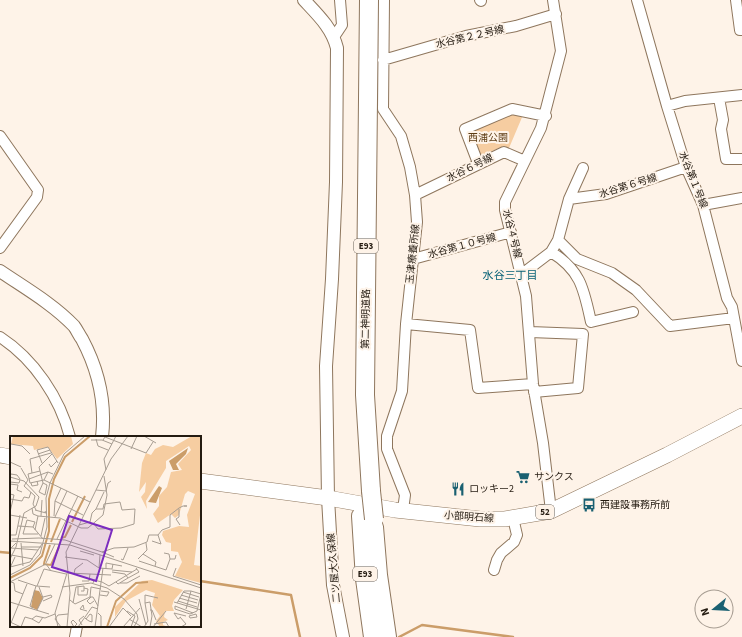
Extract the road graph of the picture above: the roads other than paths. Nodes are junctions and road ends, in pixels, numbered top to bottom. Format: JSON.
{"nodes":[{"id":1,"x":304,"y":0,"type":"edge"},
{"id":2,"x":340,"y":0,"type":"edge"},
{"id":3,"x":357,"y":0,"type":"edge"},
{"id":4,"x":369,"y":0,"type":"edge"},
{"id":5,"x":384,"y":0,"type":"edge"},
{"id":6,"x":553,"y":0,"type":"edge"},
{"id":7,"x":638,"y":0,"type":"edge"},
{"id":8,"x":736,"y":0,"type":"edge"},
{"id":9,"x":556,"y":14,"type":"junction"},
{"id":10,"x":742,"y":30,"type":"edge"},
{"id":11,"x":334,"y":37,"type":"junction"},
{"id":12,"x":384,"y":60,"type":"junction"},
{"id":13,"x":742,"y":95,"type":"edge"},
{"id":14,"x":719,"y":98,"type":"junction"},
{"id":15,"x":667,"y":106,"type":"junction"},
{"id":16,"x":546,"y":116,"type":"junction"},
{"id":17,"x":0,"y":136,"type":"edge"},
{"id":18,"x":742,"y":159,"type":"edge"},
{"id":19,"x":525,"y":161,"type":"junction"},
{"id":20,"x":478,"y":163,"type":"junction"},
{"id":21,"x":686,"y":167,"type":"junction"},
{"id":22,"x":583,"y":168,"type":"dead end"},
{"id":23,"x":415,"y":195,"type":"junction"},
{"id":24,"x":742,"y":198,"type":"edge"},
{"id":25,"x":569,"y":199,"type":"junction"},
{"id":26,"x":704,"y":204,"type":"junction"},
{"id":27,"x":511,"y":232,"type":"junction"},
{"id":28,"x":558,"y":240,"type":"junction"},
{"id":29,"x":0,"y":248,"type":"edge"},
{"id":30,"x":551,"y":252,"type":"junction"},
{"id":31,"x":413,"y":259,"type":"junction"},
{"id":32,"x":0,"y":271,"type":"edge"},
{"id":33,"x":522,"y":274,"type":"junction"},
{"id":34,"x":633,"y":312,"type":"dead end"},
{"id":35,"x":734,"y":318,"type":"junction"},
{"id":36,"x":406,"y":324,"type":"junction"},
{"id":37,"x":530,"y":332,"type":"junction"},
{"id":38,"x":0,"y":337,"type":"edge"},
{"id":39,"x":742,"y":361,"type":"edge"},
{"id":40,"x":534,"y":388,"type":"junction"},
{"id":41,"x":742,"y":416,"type":"edge"},
{"id":42,"x":70,"y":436,"type":"edge"},
{"id":43,"x":102,"y":436,"type":"edge"},
{"id":44,"x":0,"y":455,"type":"edge"},
{"id":45,"x":10,"y":456,"type":"edge"},
{"id":46,"x":201,"y":482,"type":"edge"},
{"id":47,"x":366,"y":490,"type":"junction"},
{"id":48,"x":328,"y":498,"type":"junction"},
{"id":49,"x":402,"y":510,"type":"junction"},
{"id":50,"x":551,"y":511,"type":"junction"},
{"id":51,"x":513,"y":518,"type":"junction"},
{"id":52,"x":494,"y":570,"type":"dead end"},
{"id":53,"x":76,"y":627,"type":"edge"},
{"id":54,"x":380,"y":634,"type":"edge"},
{"id":55,"x":75,"y":637,"type":"edge"},
{"id":56,"x":343,"y":637,"type":"edge"}],
"edges":[{"from":1,"to":11,"type":"street"},
{"from":2,"to":11,"type":"street"},
{"from":3,"to":47,"type":"highway","name":"第二神明道路","number":"E93"},
{"from":4,"to":47,"type":"highway","name":"第二神明道路","number":"E93"},
{"from":5,"to":12,"type":"street","name":"玉津療養所線"},
{"from":6,"to":9,"type":"street","name":"水谷４号線"},
{"from":7,"to":15,"type":"street","name":"水谷第１号線"},
{"from":8,"to":10,"type":"street"},
{"from":9,"to":12,"type":"street","name":"水谷第２２号線"},
{"from":9,"to":16,"type":"street","name":"水谷４号線"},
{"from":11,"to":48,"type":"street"},
{"from":12,"to":23,"type":"street","name":"玉津療養所線"},
{"from":13,"to":14,"type":"street"},
{"from":14,"to":15,"type":"street"},
{"from":14,"to":18,"type":"street"},
{"from":15,"to":21,"type":"street","name":"水谷第１号線"},
{"from":16,"to":19,"type":"street","name":"水谷４号線"},
{"from":16,"to":20,"type":"street"},
{"from":17,"to":29,"type":"street"},
{"from":19,"to":20,"type":"street","name":"水谷６号線"},
{"from":19,"to":27,"type":"street","name":"水谷４号線"},
{"from":20,"to":23,"type":"street","name":"水谷６号線"},
{"from":21,"to":25,"type":"street","name":"水谷第６号線"},
{"from":21,"to":26,"type":"street","name":"水谷第１号線"},
{"from":22,"to":25,"type":"street"},
{"from":23,"to":31,"type":"street","name":"玉津療養所線"},
{"from":24,"to":26,"type":"street"},
{"from":25,"to":28,"type":"street"},
{"from":26,"to":35,"type":"street","name":"水谷第１号線"},
{"from":27,"to":31,"type":"street","name":"水谷第１０号線"},
{"from":27,"to":33,"type":"street","name":"水谷４号線"},
{"from":28,"to":30,"type":"street"},
{"from":28,"to":35,"type":"street"},
{"from":30,"to":33,"type":"street"},
{"from":30,"to":34,"type":"street"},
{"from":31,"to":36,"type":"street","name":"玉津療養所線"},
{"from":32,"to":43,"type":"street"},
{"from":33,"to":37,"type":"street","name":"水谷４号線"},
{"from":35,"to":39,"type":"street","name":"水谷第１号線"},
{"from":36,"to":40,"type":"street"},
{"from":36,"to":49,"type":"street","name":"玉津療養所線"},
{"from":37,"to":40,"type":"street","name":"水谷４号線"},
{"from":37,"to":40,"type":"street"},
{"from":38,"to":42,"type":"street"},
{"from":40,"to":50,"type":"street","name":"水谷４号線"},
{"from":41,"to":50,"type":"main road","name":"小部明石線","number":"52"},
{"from":44,"to":45,"type":"main road"},
{"from":46,"to":48,"type":"main road","name":"小部明石線","number":"52"},
{"from":47,"to":54,"type":"highway","name":"第二神明道路","number":"E93"},
{"from":48,"to":49,"type":"main road","name":"小部明石線","number":"52"},
{"from":48,"to":56,"type":"street","name":"二ツ屋大久保線"},
{"from":49,"to":51,"type":"main road","name":"小部明石線","number":"52"},
{"from":50,"to":51,"type":"main road","name":"小部明石線","number":"52"},
{"from":51,"to":52,"type":"street"},
{"from":53,"to":55,"type":"street"}]}
